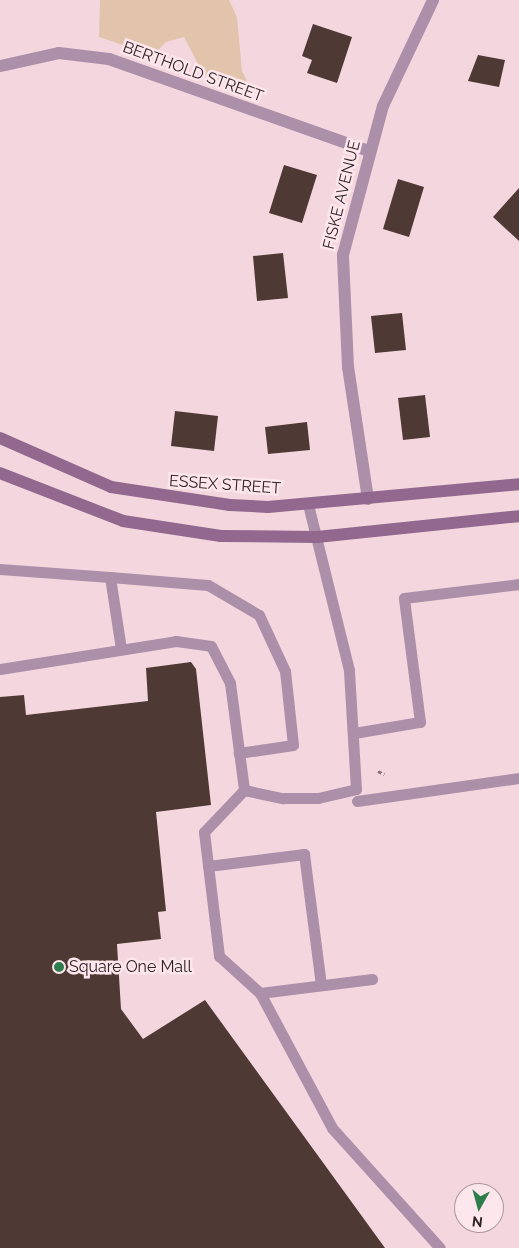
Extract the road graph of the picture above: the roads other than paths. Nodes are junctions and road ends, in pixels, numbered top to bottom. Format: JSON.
{"nodes":[{"id":1,"x":433,"y":0,"type":"edge"},
{"id":2,"x":1,"y":66,"type":"edge"},
{"id":3,"x":369,"y":151,"type":"junction"},
{"id":4,"x":0,"y":438,"type":"edge"},
{"id":5,"x":0,"y":474,"type":"edge"},
{"id":6,"x":519,"y":484,"type":"edge"},
{"id":7,"x":368,"y":500,"type":"junction"},
{"id":8,"x":308,"y":504,"type":"junction"},
{"id":9,"x":519,"y":516,"type":"edge"},
{"id":10,"x":317,"y":537,"type":"junction"},
{"id":11,"x":0,"y":569,"type":"edge"},
{"id":12,"x":110,"y":577,"type":"junction"},
{"id":13,"x":519,"y":584,"type":"edge"},
{"id":14,"x":121,"y":649,"type":"junction"},
{"id":15,"x":0,"y":669,"type":"edge"},
{"id":16,"x":354,"y":734,"type":"junction"},
{"id":17,"x":239,"y":753,"type":"junction"},
{"id":18,"x":519,"y":778,"type":"edge"},
{"id":19,"x":244,"y":790,"type":"junction"},
{"id":20,"x":357,"y":801,"type":"dead end"},
{"id":21,"x":208,"y":866,"type":"junction"},
{"id":22,"x":372,"y":979,"type":"dead end"},
{"id":23,"x":321,"y":985,"type":"junction"},
{"id":24,"x":260,"y":993,"type":"junction"},
{"id":25,"x":440,"y":1248,"type":"edge"}],
"edges":[{"from":1,"to":3,"type":"street","name":"FISKE AVENUE"},
{"from":2,"to":3,"type":"street","name":"BERTHOLD STREET"},
{"from":3,"to":7,"type":"street","name":"FISKE AVENUE"},
{"from":4,"to":8,"type":"main road","name":"ESSEX STREET"},
{"from":5,"to":10,"type":"main road"},
{"from":6,"to":7,"type":"main road","name":"ESSEX STREET"},
{"from":7,"to":8,"type":"main road","name":"ESSEX STREET"},
{"from":8,"to":10,"type":"lane"},
{"from":9,"to":10,"type":"main road"},
{"from":10,"to":16,"type":"lane"},
{"from":11,"to":12,"type":"lane"},
{"from":12,"to":14,"type":"lane"},
{"from":12,"to":17,"type":"lane"},
{"from":13,"to":16,"type":"lane"},
{"from":14,"to":15,"type":"lane"},
{"from":14,"to":17,"type":"lane"},
{"from":16,"to":19,"type":"lane"},
{"from":17,"to":19,"type":"lane"},
{"from":18,"to":20,"type":"lane"},
{"from":19,"to":21,"type":"lane"},
{"from":21,"to":23,"type":"lane"},
{"from":21,"to":24,"type":"lane"},
{"from":22,"to":23,"type":"lane"},
{"from":23,"to":24,"type":"lane"},
{"from":24,"to":25,"type":"lane"}]}
